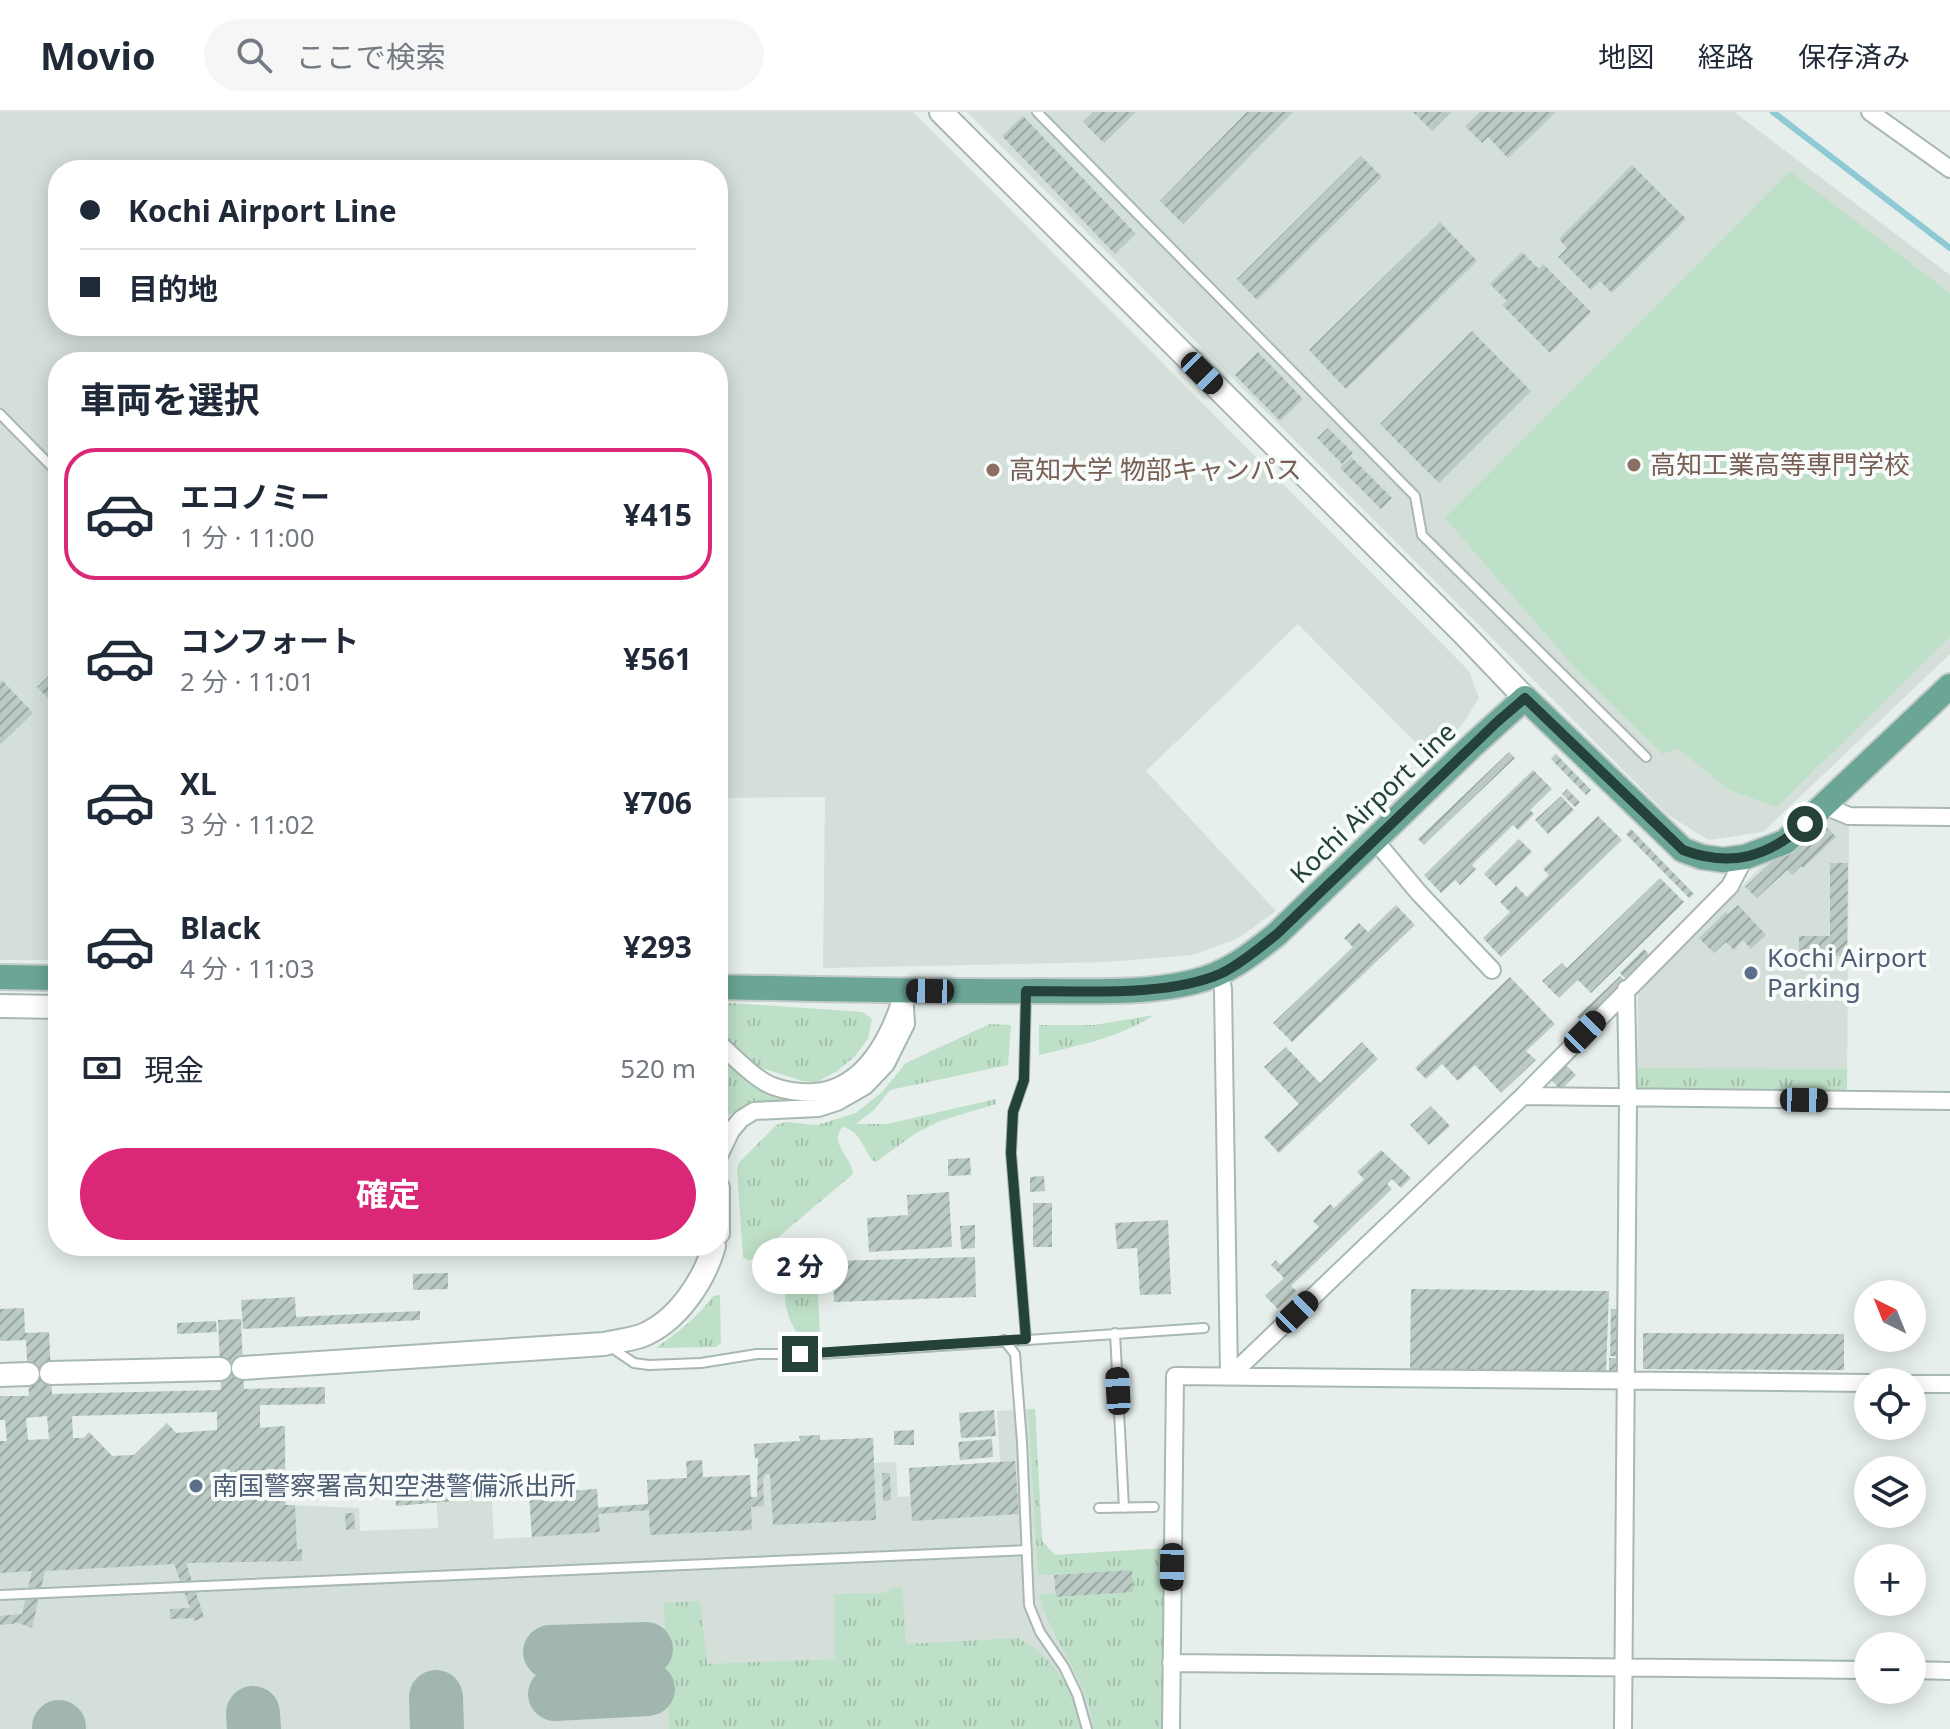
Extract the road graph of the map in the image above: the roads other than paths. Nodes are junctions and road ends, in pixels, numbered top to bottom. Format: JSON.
{"nodes":[{"id":1,"x":941,"y":112,"type":"edge"},
{"id":2,"x":1037,"y":112,"type":"edge"},
{"id":3,"x":1870,"y":112,"type":"edge"},
{"id":4,"x":1950,"y":169,"type":"edge"},
{"id":5,"x":0,"y":414,"type":"edge"},
{"id":6,"x":48,"y":463,"type":"edge"},
{"id":7,"x":1950,"y":686,"type":"edge"},
{"id":8,"x":1525,"y":698,"type":"junction"},
{"id":9,"x":1646,"y":757,"type":"dead end"},
{"id":10,"x":1825,"y":806,"type":"junction"},
{"id":11,"x":1950,"y":817,"type":"edge"},
{"id":12,"x":1374,"y":843,"type":"junction"},
{"id":13,"x":1745,"y":857,"type":"junction"},
{"id":14,"x":1492,"y":970,"type":"dead end"},
{"id":15,"x":1220,"y":974,"type":"junction"},
{"id":16,"x":0,"y":977,"type":"edge"},
{"id":17,"x":48,"y":978,"type":"edge"},
{"id":18,"x":728,"y":987,"type":"edge"},
{"id":19,"x":1626,"y":989,"type":"junction"},
{"id":20,"x":904,"y":990,"type":"junction"},
{"id":21,"x":1026,"y":991,"type":"junction"},
{"id":22,"x":0,"y":1006,"type":"edge"},
{"id":23,"x":48,"y":1007,"type":"edge"},
{"id":24,"x":728,"y":1051,"type":"edge"},
{"id":25,"x":1523,"y":1096,"type":"junction"},
{"id":26,"x":1628,"y":1098,"type":"junction"},
{"id":27,"x":1950,"y":1101,"type":"edge"},
{"id":28,"x":728,"y":1137,"type":"edge"},
{"id":29,"x":710,"y":1256,"type":"edge"},
{"id":30,"x":1204,"y":1328,"type":"dead end"},
{"id":31,"x":1115,"y":1333,"type":"junction"},
{"id":32,"x":1026,"y":1339,"type":"junction"},
{"id":33,"x":1004,"y":1340,"type":"junction"},
{"id":34,"x":604,"y":1344,"type":"junction"},
{"id":35,"x":51,"y":1373,"type":"dead end"},
{"id":36,"x":28,"y":1374,"type":"dead end"},
{"id":37,"x":0,"y":1375,"type":"edge"},
{"id":38,"x":1229,"y":1377,"type":"junction"},
{"id":39,"x":1626,"y":1381,"type":"junction"},
{"id":40,"x":1854,"y":1383,"type":"edge"},
{"id":41,"x":1926,"y":1384,"type":"edge"},
{"id":42,"x":1950,"y":1384,"type":"edge"},
{"id":43,"x":1154,"y":1507,"type":"dead end"},
{"id":44,"x":1099,"y":1508,"type":"dead end"},
{"id":45,"x":1124,"y":1508,"type":"junction"},
{"id":46,"x":1027,"y":1550,"type":"junction"},
{"id":47,"x":0,"y":1595,"type":"edge"},
{"id":48,"x":1171,"y":1663,"type":"junction"},
{"id":49,"x":1624,"y":1669,"type":"junction"},
{"id":50,"x":1854,"y":1670,"type":"edge"},
{"id":51,"x":1926,"y":1670,"type":"edge"},
{"id":52,"x":1950,"y":1671,"type":"edge"},
{"id":53,"x":1087,"y":1729,"type":"edge"},
{"id":54,"x":1171,"y":1729,"type":"edge"},
{"id":55,"x":1623,"y":1729,"type":"edge"}],
"edges":[{"from":1,"to":8,"type":"street"},
{"from":2,"to":9,"type":"lane"},
{"from":3,"to":4,"type":"street"},
{"from":5,"to":6,"type":"lane"},
{"from":7,"to":10,"type":"main road"},
{"from":8,"to":12,"type":"main road","name":"Kochi Airport Line"},
{"from":8,"to":13,"type":"main road"},
{"from":10,"to":11,"type":"street"},
{"from":10,"to":13,"type":"main road"},
{"from":12,"to":14,"type":"street"},
{"from":12,"to":15,"type":"main road","name":"Kochi Airport Line"},
{"from":13,"to":19,"type":"street"},
{"from":15,"to":21,"type":"main road","name":"Kochi Airport Line"},
{"from":15,"to":38,"type":"street"},
{"from":16,"to":17,"type":"main road"},
{"from":18,"to":20,"type":"main road","name":"Kochi Airport Line"},
{"from":19,"to":25,"type":"street"},
{"from":19,"to":26,"type":"street"},
{"from":20,"to":21,"type":"main road","name":"Kochi Airport Line"},
{"from":20,"to":24,"type":"street"},
{"from":20,"to":28,"type":"street"},
{"from":21,"to":32,"type":"lane"},
{"from":22,"to":23,"type":"street"},
{"from":25,"to":26,"type":"street"},
{"from":25,"to":38,"type":"street"},
{"from":26,"to":27,"type":"street"},
{"from":26,"to":39,"type":"street"},
{"from":29,"to":34,"type":"street"},
{"from":30,"to":31,"type":"lane"},
{"from":31,"to":32,"type":"lane"},
{"from":31,"to":45,"type":"lane"},
{"from":32,"to":33,"type":"lane"},
{"from":33,"to":34,"type":"lane"},
{"from":33,"to":46,"type":"lane"},
{"from":34,"to":35,"type":"street"},
{"from":36,"to":37,"type":"street"},
{"from":38,"to":39,"type":"street"},
{"from":38,"to":48,"type":"street"},
{"from":39,"to":40,"type":"street"},
{"from":39,"to":49,"type":"street"},
{"from":41,"to":42,"type":"street"},
{"from":43,"to":45,"type":"lane"},
{"from":44,"to":45,"type":"lane"},
{"from":46,"to":47,"type":"lane"},
{"from":46,"to":53,"type":"lane"},
{"from":48,"to":49,"type":"street"},
{"from":48,"to":54,"type":"street"},
{"from":49,"to":50,"type":"street"},
{"from":49,"to":55,"type":"street"},
{"from":51,"to":52,"type":"street"}]}
